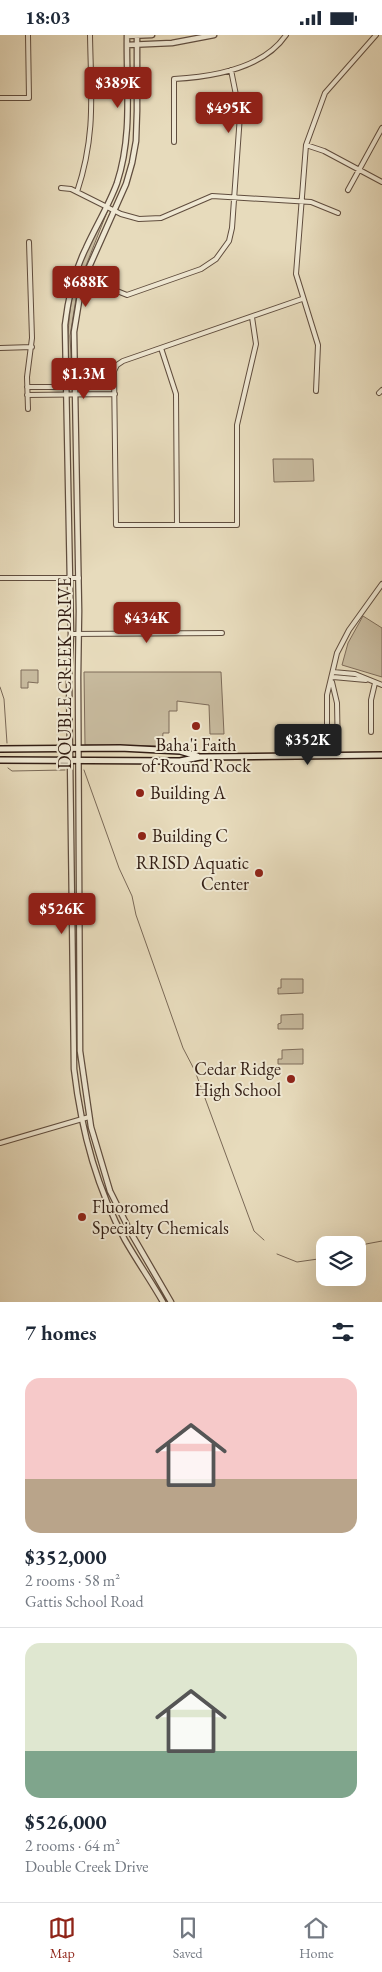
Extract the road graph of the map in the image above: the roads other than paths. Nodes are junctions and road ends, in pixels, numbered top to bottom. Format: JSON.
{"nodes":[{"id":1,"x":28,"y":35,"type":"edge"},
{"id":2,"x":90,"y":35,"type":"edge"},
{"id":3,"x":127,"y":35,"type":"edge"},
{"id":4,"x":137,"y":35,"type":"edge"},
{"id":5,"x":152,"y":35,"type":"edge"},
{"id":6,"x":214,"y":35,"type":"edge"},
{"id":7,"x":286,"y":35,"type":"edge"},
{"id":8,"x":376,"y":35,"type":"edge"},
{"id":9,"x":127,"y":45,"type":"junction"},
{"id":10,"x":138,"y":45,"type":"junction"},
{"id":11,"x":231,"y":70,"type":"junction"},
{"id":12,"x":0,"y":98,"type":"edge"},
{"id":13,"x":382,"y":128,"type":"edge"},
{"id":14,"x":380,"y":135,"type":"edge"},
{"id":15,"x":174,"y":142,"type":"dead end"},
{"id":16,"x":306,"y":145,"type":"junction"},
{"id":17,"x":359,"y":170,"type":"junction"},
{"id":18,"x":382,"y":182,"type":"edge"},
{"id":19,"x":61,"y":188,"type":"dead end"},
{"id":20,"x":348,"y":190,"type":"dead end"},
{"id":21,"x":77,"y":192,"type":"junction"},
{"id":22,"x":234,"y":197,"type":"junction"},
{"id":23,"x":301,"y":201,"type":"junction"},
{"id":24,"x":106,"y":206,"type":"junction"},
{"id":25,"x":115,"y":211,"type":"junction"},
{"id":26,"x":338,"y":213,"type":"dead end"},
{"id":27,"x":29,"y":242,"type":"dead end"},
{"id":28,"x":117,"y":291,"type":"dead end"},
{"id":29,"x":302,"y":299,"type":"junction"},
{"id":30,"x":252,"y":317,"type":"junction"},
{"id":31,"x":32,"y":347,"type":"junction"},
{"id":32,"x":0,"y":348,"type":"edge"},
{"id":33,"x":161,"y":348,"type":"junction"},
{"id":34,"x":27,"y":387,"type":"junction"},
{"id":35,"x":43,"y":387,"type":"junction"},
{"id":36,"x":66,"y":387,"type":"junction"},
{"id":37,"x":74,"y":387,"type":"junction"},
{"id":38,"x":114,"y":387,"type":"junction"},
{"id":39,"x":316,"y":391,"type":"dead end"},
{"id":40,"x":66,"y":393,"type":"junction"},
{"id":41,"x":75,"y":393,"type":"junction"},
{"id":42,"x":43,"y":394,"type":"junction"},
{"id":43,"x":115,"y":394,"type":"junction"},
{"id":44,"x":28,"y":395,"type":"junction"},
{"id":45,"x":28,"y":409,"type":"dead end"},
{"id":46,"x":177,"y":525,"type":"junction"},
{"id":47,"x":0,"y":578,"type":"edge"},
{"id":48,"x":70,"y":578,"type":"junction"},
{"id":49,"x":79,"y":578,"type":"junction"},
{"id":50,"x":382,"y":584,"type":"edge"},
{"id":51,"x":376,"y":591,"type":"junction"},
{"id":52,"x":382,"y":595,"type":"edge"},
{"id":53,"x":222,"y":633,"type":"dead end"},
{"id":54,"x":71,"y":634,"type":"junction"},
{"id":55,"x":80,"y":634,"type":"junction"},
{"id":56,"x":333,"y":677,"type":"junction"},
{"id":57,"x":375,"y":683,"type":"junction"},
{"id":58,"x":382,"y":685,"type":"edge"},
{"id":59,"x":370,"y":732,"type":"dead end"},
{"id":60,"x":78,"y":748,"type":"junction"},
{"id":61,"x":0,"y":749,"type":"edge"},
{"id":62,"x":70,"y":749,"type":"junction"},
{"id":63,"x":382,"y":755,"type":"edge"},
{"id":64,"x":327,"y":756,"type":"junction"},
{"id":65,"x":338,"y":756,"type":"junction"},
{"id":66,"x":200,"y":757,"type":"junction"},
{"id":67,"x":78,"y":759,"type":"junction"},
{"id":68,"x":0,"y":760,"type":"edge"},
{"id":69,"x":70,"y":760,"type":"junction"},
{"id":70,"x":89,"y":1117,"type":"junction"},
{"id":71,"x":81,"y":1119,"type":"junction"},
{"id":72,"x":0,"y":1143,"type":"edge"},
{"id":73,"x":163,"y":1302,"type":"edge"},
{"id":74,"x":171,"y":1302,"type":"edge"}],
"edges":[{"from":1,"to":12,"type":"street"},
{"from":2,"to":21,"type":"street"},
{"from":3,"to":4,"type":"street"},
{"from":3,"to":9,"type":"street","name":"DOUBLE CREEK DRIVE"},
{"from":4,"to":5,"type":"street"},
{"from":4,"to":10,"type":"street","name":"DOUBLE CREEK DRIVE"},
{"from":6,"to":10,"type":"street"},
{"from":7,"to":11,"type":"street"},
{"from":8,"to":16,"type":"street"},
{"from":9,"to":10,"type":"street"},
{"from":9,"to":24,"type":"street","name":"DOUBLE CREEK DRIVE"},
{"from":10,"to":25,"type":"street","name":"DOUBLE CREEK DRIVE"},
{"from":11,"to":15,"type":"street"},
{"from":11,"to":22,"type":"street"},
{"from":13,"to":14,"type":"street"},
{"from":14,"to":17,"type":"street"},
{"from":16,"to":17,"type":"street"},
{"from":16,"to":23,"type":"street"},
{"from":17,"to":18,"type":"street"},
{"from":17,"to":20,"type":"street"},
{"from":19,"to":21,"type":"street"},
{"from":21,"to":24,"type":"street"},
{"from":22,"to":23,"type":"street"},
{"from":22,"to":25,"type":"street"},
{"from":22,"to":28,"type":"street"},
{"from":23,"to":26,"type":"street"},
{"from":23,"to":29,"type":"street"},
{"from":24,"to":25,"type":"street"},
{"from":24,"to":36,"type":"street","name":"DOUBLE CREEK DRIVE"},
{"from":25,"to":37,"type":"street","name":"DOUBLE CREEK DRIVE"},
{"from":27,"to":31,"type":"street"},
{"from":29,"to":30,"type":"street"},
{"from":29,"to":39,"type":"street"},
{"from":30,"to":33,"type":"street"},
{"from":30,"to":46,"type":"street"},
{"from":31,"to":32,"type":"street"},
{"from":31,"to":34,"type":"street"},
{"from":33,"to":38,"type":"street"},
{"from":33,"to":46,"type":"street"},
{"from":34,"to":35,"type":"street"},
{"from":34,"to":44,"type":"street"},
{"from":35,"to":36,"type":"street"},
{"from":35,"to":42,"type":"street"},
{"from":36,"to":37,"type":"street"},
{"from":36,"to":40,"type":"street","name":"DOUBLE CREEK DRIVE"},
{"from":37,"to":38,"type":"street"},
{"from":37,"to":41,"type":"street","name":"DOUBLE CREEK DRIVE"},
{"from":38,"to":43,"type":"street"},
{"from":40,"to":41,"type":"street"},
{"from":40,"to":42,"type":"street"},
{"from":40,"to":48,"type":"street","name":"DOUBLE CREEK DRIVE"},
{"from":41,"to":43,"type":"street"},
{"from":41,"to":49,"type":"street","name":"DOUBLE CREEK DRIVE"},
{"from":42,"to":44,"type":"street"},
{"from":43,"to":46,"type":"street"},
{"from":44,"to":45,"type":"street"},
{"from":47,"to":48,"type":"street"},
{"from":48,"to":49,"type":"street"},
{"from":48,"to":54,"type":"street","name":"DOUBLE CREEK DRIVE"},
{"from":49,"to":55,"type":"street","name":"DOUBLE CREEK DRIVE"},
{"from":50,"to":51,"type":"street"},
{"from":51,"to":52,"type":"street"},
{"from":51,"to":56,"type":"street"},
{"from":53,"to":55,"type":"street"},
{"from":54,"to":55,"type":"street"},
{"from":54,"to":62,"type":"street","name":"DOUBLE CREEK DRIVE"},
{"from":55,"to":60,"type":"street","name":"DOUBLE CREEK DRIVE"},
{"from":56,"to":57,"type":"street"},
{"from":56,"to":64,"type":"street"},
{"from":56,"to":65,"type":"street"},
{"from":57,"to":58,"type":"street"},
{"from":57,"to":59,"type":"street"},
{"from":60,"to":62,"type":"main road"},
{"from":60,"to":66,"type":"main road"},
{"from":60,"to":67,"type":"street","name":"DOUBLE CREEK DRIVE"},
{"from":61,"to":62,"type":"main road"},
{"from":62,"to":69,"type":"street","name":"DOUBLE CREEK DRIVE"},
{"from":63,"to":65,"type":"main road"},
{"from":64,"to":65,"type":"main road"},
{"from":64,"to":66,"type":"main road"},
{"from":66,"to":67,"type":"main road"},
{"from":67,"to":69,"type":"main road"},
{"from":67,"to":70,"type":"street","name":"DOUBLE CREEK DRIVE"},
{"from":68,"to":69,"type":"main road"},
{"from":69,"to":71,"type":"street","name":"DOUBLE CREEK DRIVE"},
{"from":70,"to":71,"type":"street"},
{"from":70,"to":74,"type":"street","name":"DOUBLE CREEK DRIVE"},
{"from":71,"to":72,"type":"street"},
{"from":71,"to":73,"type":"street","name":"DOUBLE CREEK DRIVE"}]}
